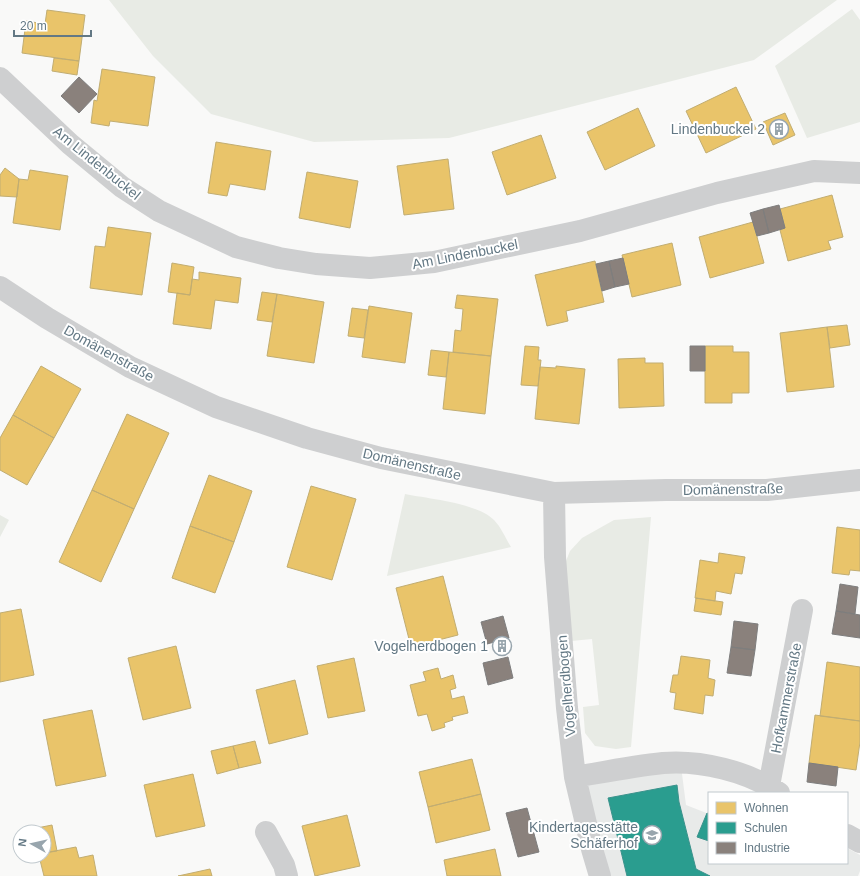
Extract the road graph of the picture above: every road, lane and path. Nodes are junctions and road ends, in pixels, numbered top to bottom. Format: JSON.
{"nodes":[{"id":1,"x":0,"y":78,"type":"edge"},
{"id":2,"x":860,"y":173,"type":"edge"},
{"id":3,"x":0,"y":287,"type":"edge"},
{"id":4,"x":860,"y":480,"type":"edge"},
{"id":5,"x":554,"y":493,"type":"junction"},
{"id":6,"x":802,"y":610,"type":"dead end"},
{"id":7,"x":575,"y":777,"type":"junction"},
{"id":8,"x":774,"y":790,"type":"edge"},
{"id":9,"x":266,"y":832,"type":"dead end"},
{"id":10,"x":848,"y":836,"type":"edge"},
{"id":11,"x":860,"y":842,"type":"edge"},
{"id":12,"x":287,"y":876,"type":"edge"},
{"id":13,"x":600,"y":876,"type":"edge"}],
"edges":[{"from":1,"to":2,"type":"street","name":"Am Lindenbuckel"},
{"from":3,"to":5,"type":"street","name":"Domänenstraße"},
{"from":4,"to":5,"type":"street","name":"Domänenstraße"},
{"from":5,"to":7,"type":"street","name":"Vogelherdbogen"},
{"from":6,"to":8,"type":"street","name":"Hofkammerstraße"},
{"from":7,"to":8,"type":"street","name":"Hofkammerstraße"},
{"from":7,"to":13,"type":"street","name":"Vogelherdbogen"},
{"from":9,"to":12,"type":"street"},
{"from":10,"to":11,"type":"street"}]}
